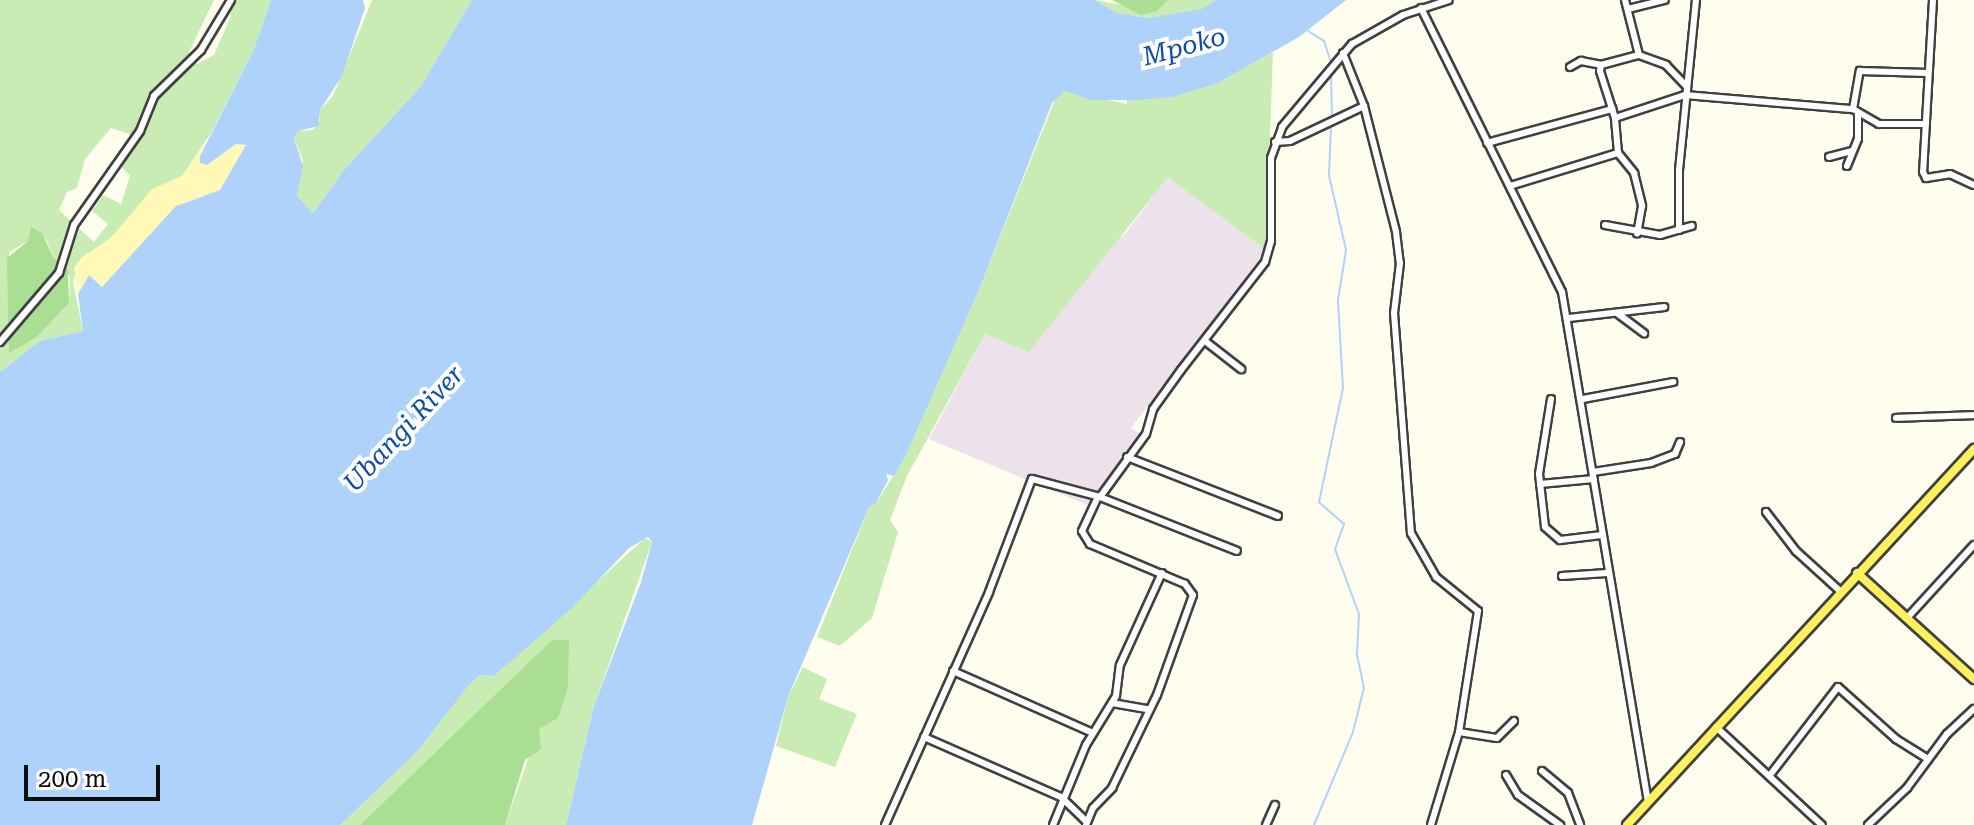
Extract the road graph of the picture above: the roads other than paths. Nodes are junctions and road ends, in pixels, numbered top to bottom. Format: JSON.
{"nodes":[{"id":1,"x":231,"y":0,"type":"edge"},
{"id":2,"x":1449,"y":0,"type":"edge"},
{"id":3,"x":1625,"y":0,"type":"edge"},
{"id":4,"x":1665,"y":0,"type":"edge"},
{"id":5,"x":1696,"y":0,"type":"edge"},
{"id":6,"x":1933,"y":0,"type":"edge"},
{"id":7,"x":1421,"y":8,"type":"junction"},
{"id":8,"x":1628,"y":9,"type":"junction"},
{"id":9,"x":1343,"y":53,"type":"junction"},
{"id":10,"x":1639,"y":55,"type":"junction"},
{"id":11,"x":1601,"y":65,"type":"junction"},
{"id":12,"x":1570,"y":67,"type":"dead end"},
{"id":13,"x":1928,"y":73,"type":"junction"},
{"id":14,"x":1686,"y":86,"type":"junction"},
{"id":15,"x":1685,"y":95,"type":"junction"},
{"id":16,"x":1364,"y":106,"type":"junction"},
{"id":17,"x":1612,"y":109,"type":"junction"},
{"id":18,"x":1856,"y":111,"type":"junction"},
{"id":19,"x":1615,"y":118,"type":"junction"},
{"id":20,"x":1926,"y":124,"type":"junction"},
{"id":21,"x":1275,"y":142,"type":"junction"},
{"id":22,"x":1487,"y":143,"type":"junction"},
{"id":23,"x":1851,"y":151,"type":"junction"},
{"id":24,"x":1618,"y":153,"type":"junction"},
{"id":25,"x":1829,"y":157,"type":"dead end"},
{"id":26,"x":1847,"y":166,"type":"dead end"},
{"id":27,"x":1974,"y":185,"type":"edge"},
{"id":28,"x":1510,"y":186,"type":"junction"},
{"id":29,"x":1605,"y":225,"type":"dead end"},
{"id":30,"x":1692,"y":226,"type":"dead end"},
{"id":31,"x":1679,"y":230,"type":"junction"},
{"id":32,"x":1637,"y":234,"type":"junction"},
{"id":33,"x":1664,"y":307,"type":"dead end"},
{"id":34,"x":1617,"y":313,"type":"junction"},
{"id":35,"x":1569,"y":318,"type":"junction"},
{"id":36,"x":1644,"y":333,"type":"dead end"},
{"id":37,"x":1205,"y":341,"type":"junction"},
{"id":38,"x":0,"y":342,"type":"edge"},
{"id":39,"x":1241,"y":369,"type":"dead end"},
{"id":40,"x":1673,"y":382,"type":"dead end"},
{"id":41,"x":1551,"y":399,"type":"dead end"},
{"id":42,"x":1583,"y":399,"type":"junction"},
{"id":43,"x":1974,"y":415,"type":"edge"},
{"id":44,"x":1896,"y":418,"type":"dead end"},
{"id":45,"x":1680,"y":442,"type":"dead end"},
{"id":46,"x":1974,"y":449,"type":"edge"},
{"id":47,"x":1127,"y":457,"type":"junction"},
{"id":48,"x":1594,"y":475,"type":"junction"},
{"id":49,"x":1540,"y":484,"type":"junction"},
{"id":50,"x":1099,"y":497,"type":"junction"},
{"id":51,"x":1766,"y":512,"type":"dead end"},
{"id":52,"x":1278,"y":516,"type":"dead end"},
{"id":53,"x":1602,"y":535,"type":"junction"},
{"id":54,"x":1974,"y":545,"type":"edge"},
{"id":55,"x":1237,"y":551,"type":"dead end"},
{"id":56,"x":1162,"y":573,"type":"junction"},
{"id":57,"x":1607,"y":573,"type":"junction"},
{"id":58,"x":1857,"y":573,"type":"junction"},
{"id":59,"x":1562,"y":576,"type":"dead end"},
{"id":60,"x":1841,"y":592,"type":"junction"},
{"id":61,"x":1907,"y":618,"type":"junction"},
{"id":62,"x":953,"y":671,"type":"junction"},
{"id":63,"x":1974,"y":679,"type":"edge"},
{"id":64,"x":1112,"y":703,"type":"junction"},
{"id":65,"x":1146,"y":709,"type":"junction"},
{"id":66,"x":1974,"y":709,"type":"edge"},
{"id":67,"x":1514,"y":721,"type":"dead end"},
{"id":68,"x":1716,"y":727,"type":"junction"},
{"id":69,"x":1459,"y":732,"type":"junction"},
{"id":70,"x":1093,"y":733,"type":"junction"},
{"id":71,"x":924,"y":737,"type":"junction"},
{"id":72,"x":1928,"y":759,"type":"junction"},
{"id":73,"x":1542,"y":771,"type":"dead end"},
{"id":74,"x":1506,"y":775,"type":"dead end"},
{"id":75,"x":1770,"y":775,"type":"junction"},
{"id":76,"x":1061,"y":797,"type":"junction"},
{"id":77,"x":1648,"y":802,"type":"junction"},
{"id":78,"x":1275,"y":805,"type":"dead end"},
{"id":79,"x":1086,"y":823,"type":"edge"},
{"id":80,"x":885,"y":825,"type":"edge"},
{"id":81,"x":1053,"y":825,"type":"edge"},
{"id":82,"x":1266,"y":825,"type":"edge"},
{"id":83,"x":1431,"y":825,"type":"edge"},
{"id":84,"x":1560,"y":825,"type":"edge"},
{"id":85,"x":1580,"y":825,"type":"edge"},
{"id":86,"x":1627,"y":825,"type":"edge"},
{"id":87,"x":1822,"y":825,"type":"edge"},
{"id":88,"x":1868,"y":825,"type":"edge"}],
"edges":[{"from":1,"to":38,"type":"street"},
{"from":2,"to":7,"type":"street"},
{"from":3,"to":8,"type":"street"},
{"from":4,"to":8,"type":"street"},
{"from":5,"to":14,"type":"street"},
{"from":6,"to":13,"type":"street"},
{"from":7,"to":9,"type":"street"},
{"from":7,"to":22,"type":"street"},
{"from":8,"to":10,"type":"street"},
{"from":9,"to":16,"type":"street"},
{"from":9,"to":21,"type":"street"},
{"from":10,"to":11,"type":"street"},
{"from":10,"to":14,"type":"street"},
{"from":11,"to":12,"type":"street"},
{"from":11,"to":17,"type":"street"},
{"from":13,"to":18,"type":"street"},
{"from":13,"to":20,"type":"street"},
{"from":14,"to":15,"type":"street"},
{"from":15,"to":18,"type":"street"},
{"from":15,"to":19,"type":"street"},
{"from":15,"to":31,"type":"street"},
{"from":16,"to":21,"type":"street"},
{"from":16,"to":69,"type":"street"},
{"from":17,"to":19,"type":"street"},
{"from":17,"to":22,"type":"street"},
{"from":18,"to":20,"type":"street"},
{"from":18,"to":23,"type":"street"},
{"from":19,"to":24,"type":"street"},
{"from":20,"to":27,"type":"street"},
{"from":21,"to":37,"type":"street"},
{"from":22,"to":28,"type":"street"},
{"from":23,"to":25,"type":"street"},
{"from":23,"to":26,"type":"street"},
{"from":24,"to":28,"type":"street"},
{"from":24,"to":32,"type":"street"},
{"from":28,"to":35,"type":"street"},
{"from":29,"to":32,"type":"street"},
{"from":30,"to":31,"type":"street"},
{"from":31,"to":32,"type":"street"},
{"from":33,"to":34,"type":"street"},
{"from":34,"to":35,"type":"street"},
{"from":34,"to":36,"type":"street"},
{"from":35,"to":42,"type":"street"},
{"from":37,"to":39,"type":"street"},
{"from":37,"to":47,"type":"street"},
{"from":40,"to":42,"type":"street"},
{"from":41,"to":49,"type":"street"},
{"from":42,"to":48,"type":"street"},
{"from":43,"to":44,"type":"street"},
{"from":45,"to":48,"type":"street"},
{"from":46,"to":58,"type":"main road"},
{"from":47,"to":50,"type":"street"},
{"from":47,"to":52,"type":"street"},
{"from":48,"to":49,"type":"street"},
{"from":48,"to":53,"type":"street"},
{"from":49,"to":53,"type":"street"},
{"from":50,"to":55,"type":"street"},
{"from":50,"to":56,"type":"street"},
{"from":50,"to":62,"type":"street"},
{"from":51,"to":60,"type":"street"},
{"from":53,"to":57,"type":"street"},
{"from":54,"to":61,"type":"street"},
{"from":56,"to":64,"type":"street"},
{"from":56,"to":65,"type":"street"},
{"from":57,"to":59,"type":"street"},
{"from":57,"to":77,"type":"street"},
{"from":58,"to":60,"type":"main road"},
{"from":58,"to":61,"type":"main road"},
{"from":60,"to":68,"type":"main road"},
{"from":61,"to":63,"type":"main road"},
{"from":62,"to":70,"type":"street"},
{"from":62,"to":71,"type":"street"},
{"from":64,"to":65,"type":"street"},
{"from":64,"to":70,"type":"street"},
{"from":65,"to":79,"type":"street"},
{"from":66,"to":72,"type":"street"},
{"from":67,"to":69,"type":"street"},
{"from":68,"to":75,"type":"street"},
{"from":68,"to":77,"type":"main road"},
{"from":69,"to":83,"type":"street"},
{"from":70,"to":76,"type":"street"},
{"from":71,"to":76,"type":"street"},
{"from":71,"to":80,"type":"street"},
{"from":72,"to":75,"type":"street"},
{"from":72,"to":88,"type":"street"},
{"from":73,"to":85,"type":"street"},
{"from":74,"to":84,"type":"street"},
{"from":75,"to":87,"type":"street"},
{"from":76,"to":79,"type":"street"},
{"from":76,"to":81,"type":"street"},
{"from":77,"to":86,"type":"main road"},
{"from":78,"to":82,"type":"street"}]}
